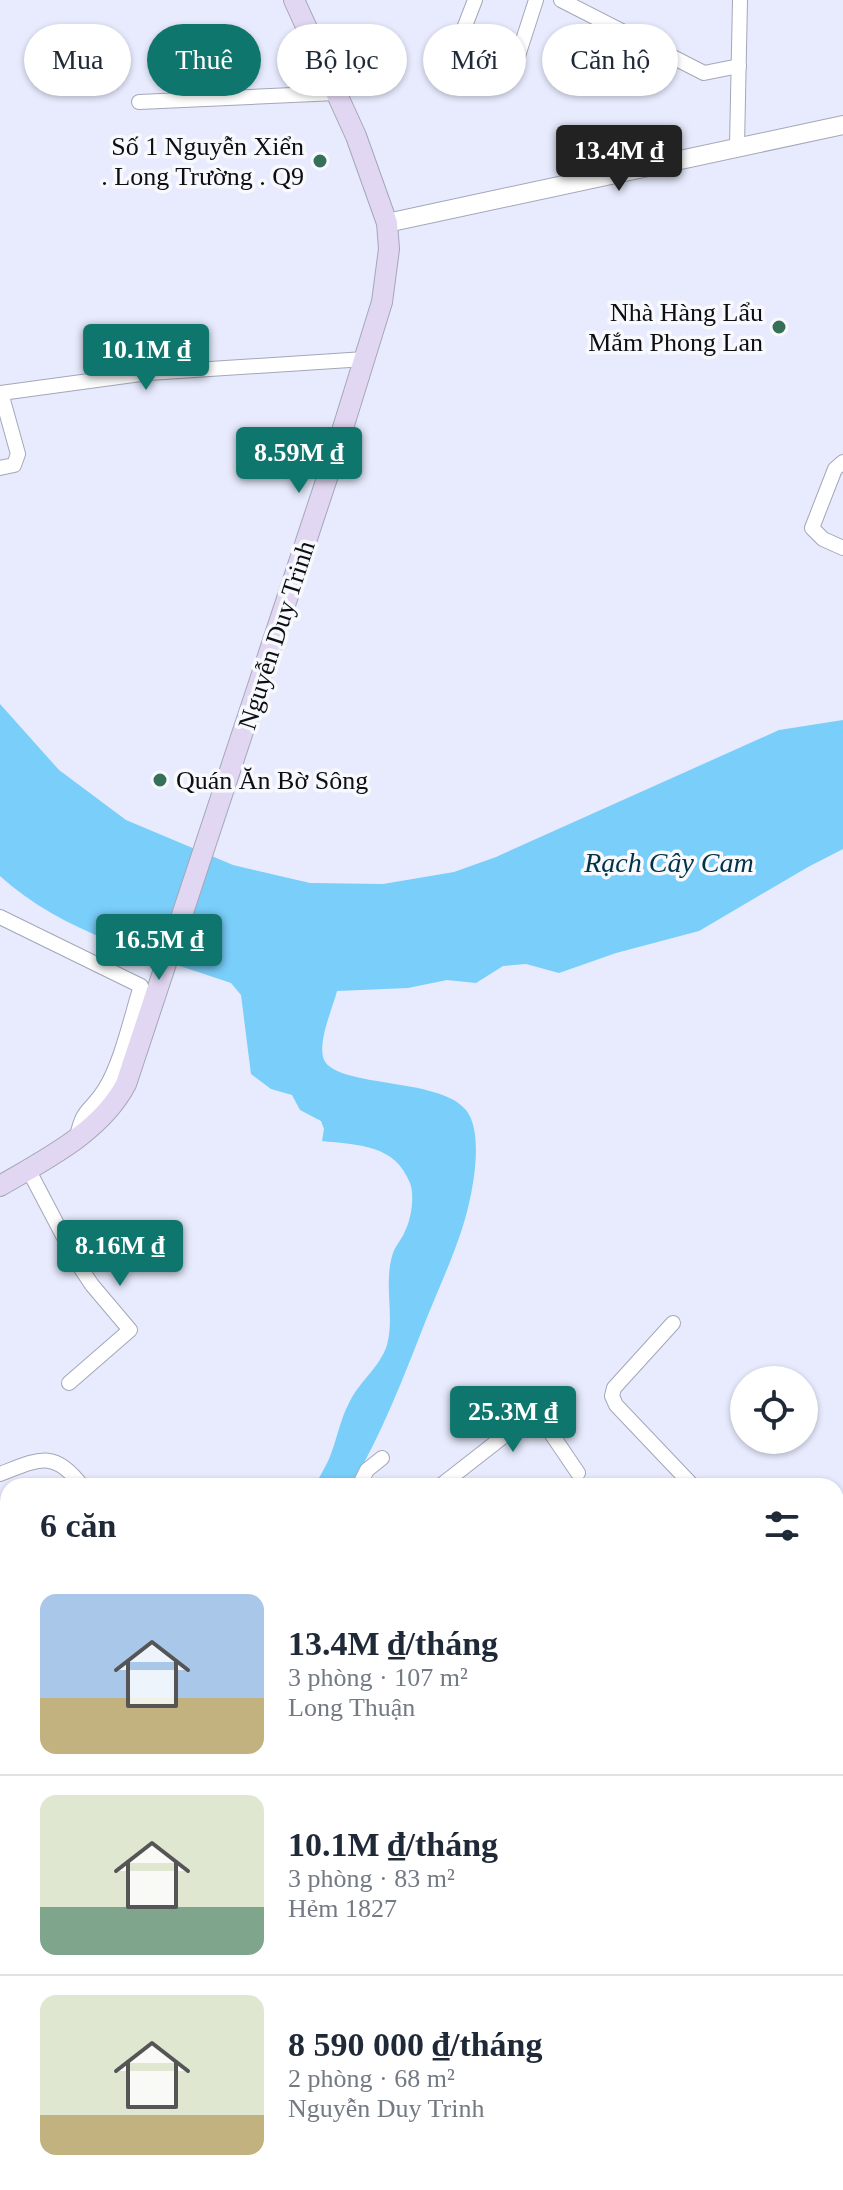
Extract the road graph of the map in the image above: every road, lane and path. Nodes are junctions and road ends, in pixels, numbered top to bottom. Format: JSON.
{"nodes":[{"id":1,"x":294,"y":0,"type":"edge"},
{"id":2,"x":475,"y":0,"type":"edge"},
{"id":3,"x":536,"y":0,"type":"edge"},
{"id":4,"x":561,"y":0,"type":"edge"},
{"id":5,"x":740,"y":0,"type":"edge"},
{"id":6,"x":305,"y":24,"type":"edge"},
{"id":7,"x":466,"y":24,"type":"edge"},
{"id":8,"x":526,"y":31,"type":"edge"},
{"id":9,"x":739,"y":66,"type":"junction"},
{"id":10,"x":277,"y":96,"type":"edge"},
{"id":11,"x":337,"y":96,"type":"edge"},
{"id":12,"x":139,"y":102,"type":"dead end"},
{"id":13,"x":843,"y":125,"type":"edge"},
{"id":14,"x":737,"y":146,"type":"junction"},
{"id":15,"x":387,"y":223,"type":"junction"},
{"id":16,"x":365,"y":359,"type":"junction"},
{"id":17,"x":843,"y":462,"type":"edge"},
{"id":18,"x":0,"y":468,"type":"edge"},
{"id":19,"x":843,"y":548,"type":"edge"},
{"id":20,"x":0,"y":917,"type":"edge"},
{"id":21,"x":77,"y":1137,"type":"junction"},
{"id":22,"x":28,"y":1169,"type":"junction"},
{"id":23,"x":0,"y":1186,"type":"edge"},
{"id":24,"x":673,"y":1323,"type":"dead end"},
{"id":25,"x":69,"y":1383,"type":"dead end"},
{"id":26,"x":382,"y":1458,"type":"dead end"},
{"id":27,"x":578,"y":1473,"type":"dead end"},
{"id":28,"x":0,"y":1474,"type":"edge"},
{"id":29,"x":76,"y":1478,"type":"edge"},
{"id":30,"x":363,"y":1478,"type":"edge"},
{"id":31,"x":450,"y":1478,"type":"edge"},
{"id":32,"x":685,"y":1478,"type":"edge"}],
"edges":[{"from":1,"to":6,"type":"main road","name":"Nguyễn Duy Trinh"},
{"from":2,"to":7,"type":"street"},
{"from":3,"to":8,"type":"street"},
{"from":4,"to":9,"type":"street"},
{"from":5,"to":9,"type":"street"},
{"from":9,"to":14,"type":"street"},
{"from":10,"to":12,"type":"street"},
{"from":11,"to":15,"type":"main road","name":"Nguyễn Duy Trinh"},
{"from":13,"to":14,"type":"street"},
{"from":14,"to":15,"type":"street"},
{"from":15,"to":16,"type":"main road","name":"Nguyễn Duy Trinh"},
{"from":16,"to":18,"type":"street"},
{"from":16,"to":21,"type":"main road","name":"Nguyễn Duy Trinh"},
{"from":17,"to":19,"type":"street"},
{"from":20,"to":21,"type":"street"},
{"from":21,"to":22,"type":"main road"},
{"from":22,"to":23,"type":"main road"},
{"from":22,"to":25,"type":"street"},
{"from":24,"to":32,"type":"street"},
{"from":26,"to":30,"type":"street"},
{"from":27,"to":31,"type":"street"},
{"from":28,"to":29,"type":"street"}]}
